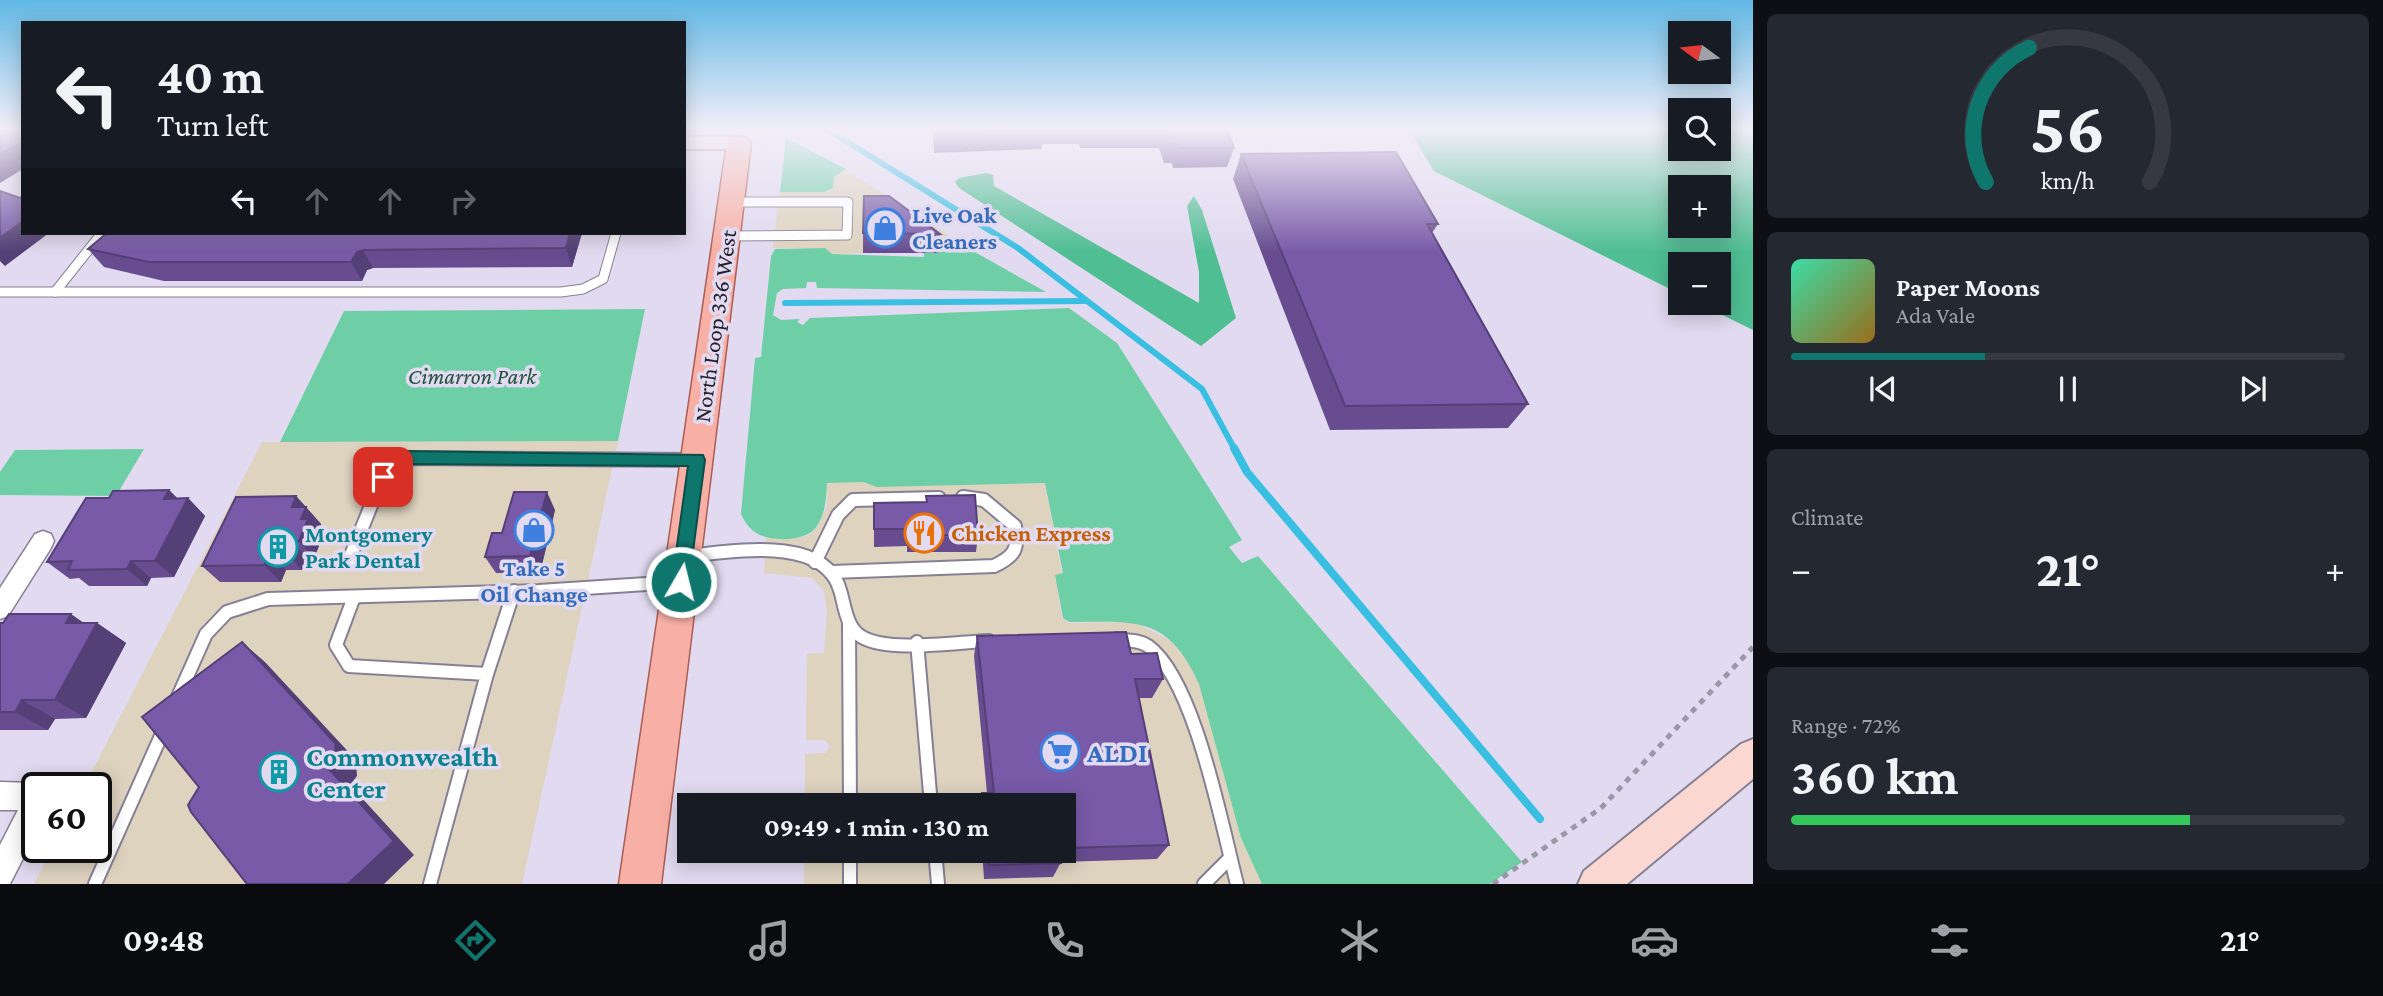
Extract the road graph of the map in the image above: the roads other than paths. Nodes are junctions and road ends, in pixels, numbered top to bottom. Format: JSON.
{"nodes":[{"id":1,"x":733,"y":169,"type":"edge"},
{"id":2,"x":732,"y":202,"type":"junction"},
{"id":3,"x":100,"y":235,"type":"edge"},
{"id":4,"x":615,"y":235,"type":"edge"},
{"id":5,"x":727,"y":236,"type":"junction"},
{"id":6,"x":0,"y":292,"type":"edge"},
{"id":7,"x":55,"y":292,"type":"junction"},
{"id":8,"x":697,"y":460,"type":"junction"},
{"id":9,"x":43,"y":541,"type":"dead end"},
{"id":10,"x":349,"y":561,"type":"dead end"},
{"id":11,"x":815,"y":562,"type":"junction"},
{"id":12,"x":682,"y":569,"type":"junction"},
{"id":13,"x":832,"y":572,"type":"junction"},
{"id":14,"x":514,"y":591,"type":"junction"},
{"id":15,"x":354,"y":597,"type":"junction"},
{"id":16,"x":0,"y":608,"type":"edge"},
{"id":17,"x":849,"y":624,"type":"junction"},
{"id":18,"x":1103,"y":639,"type":"edge"},
{"id":19,"x":997,"y":640,"type":"edge"},
{"id":20,"x":917,"y":642,"type":"junction"},
{"id":21,"x":487,"y":674,"type":"junction"},
{"id":22,"x":1753,"y":756,"type":"edge"},
{"id":23,"x":850,"y":793,"type":"edge"},
{"id":24,"x":930,"y":793,"type":"edge"},
{"id":25,"x":0,"y":796,"type":"edge"},
{"id":26,"x":21,"y":798,"type":"edge"},
{"id":27,"x":21,"y":831,"type":"edge"},
{"id":28,"x":1230,"y":858,"type":"junction"},
{"id":29,"x":850,"y":863,"type":"edge"},
{"id":30,"x":936,"y":863,"type":"edge"},
{"id":31,"x":0,"y":874,"type":"edge"},
{"id":32,"x":95,"y":884,"type":"edge"},
{"id":33,"x":430,"y":884,"type":"edge"},
{"id":34,"x":640,"y":884,"type":"edge"},
{"id":35,"x":850,"y":884,"type":"edge"},
{"id":36,"x":938,"y":884,"type":"edge"},
{"id":37,"x":1204,"y":884,"type":"edge"},
{"id":38,"x":1237,"y":884,"type":"edge"},
{"id":39,"x":1597,"y":884,"type":"edge"}],
"edges":[{"from":1,"to":2,"type":"main road","name":"North Loop 336 West"},
{"from":2,"to":5,"type":"main road","name":"North Loop 336 West"},
{"from":2,"to":5,"type":"lane"},
{"from":3,"to":7,"type":"lane"},
{"from":4,"to":7,"type":"lane"},
{"from":5,"to":8,"type":"main road","name":"North Loop 336 West"},
{"from":6,"to":7,"type":"lane"},
{"from":8,"to":10,"type":"lane"},
{"from":8,"to":12,"type":"main road","name":"North Loop 336 West"},
{"from":9,"to":16,"type":"street"},
{"from":11,"to":12,"type":"lane"},
{"from":11,"to":13,"type":"lane"},
{"from":11,"to":13,"type":"lane"},
{"from":12,"to":14,"type":"lane"},
{"from":12,"to":34,"type":"main road","name":"North Loop 336 West"},
{"from":13,"to":17,"type":"lane"},
{"from":14,"to":15,"type":"lane"},
{"from":14,"to":21,"type":"lane"},
{"from":15,"to":21,"type":"lane"},
{"from":15,"to":32,"type":"lane"},
{"from":17,"to":20,"type":"lane"},
{"from":17,"to":23,"type":"lane"},
{"from":18,"to":28,"type":"lane"},
{"from":19,"to":20,"type":"lane"},
{"from":20,"to":24,"type":"lane"},
{"from":21,"to":33,"type":"lane"},
{"from":22,"to":39,"type":"main road"},
{"from":25,"to":26,"type":"street"},
{"from":27,"to":31,"type":"street"},
{"from":28,"to":37,"type":"lane"},
{"from":28,"to":38,"type":"lane"},
{"from":29,"to":35,"type":"lane"},
{"from":30,"to":36,"type":"lane"}]}
